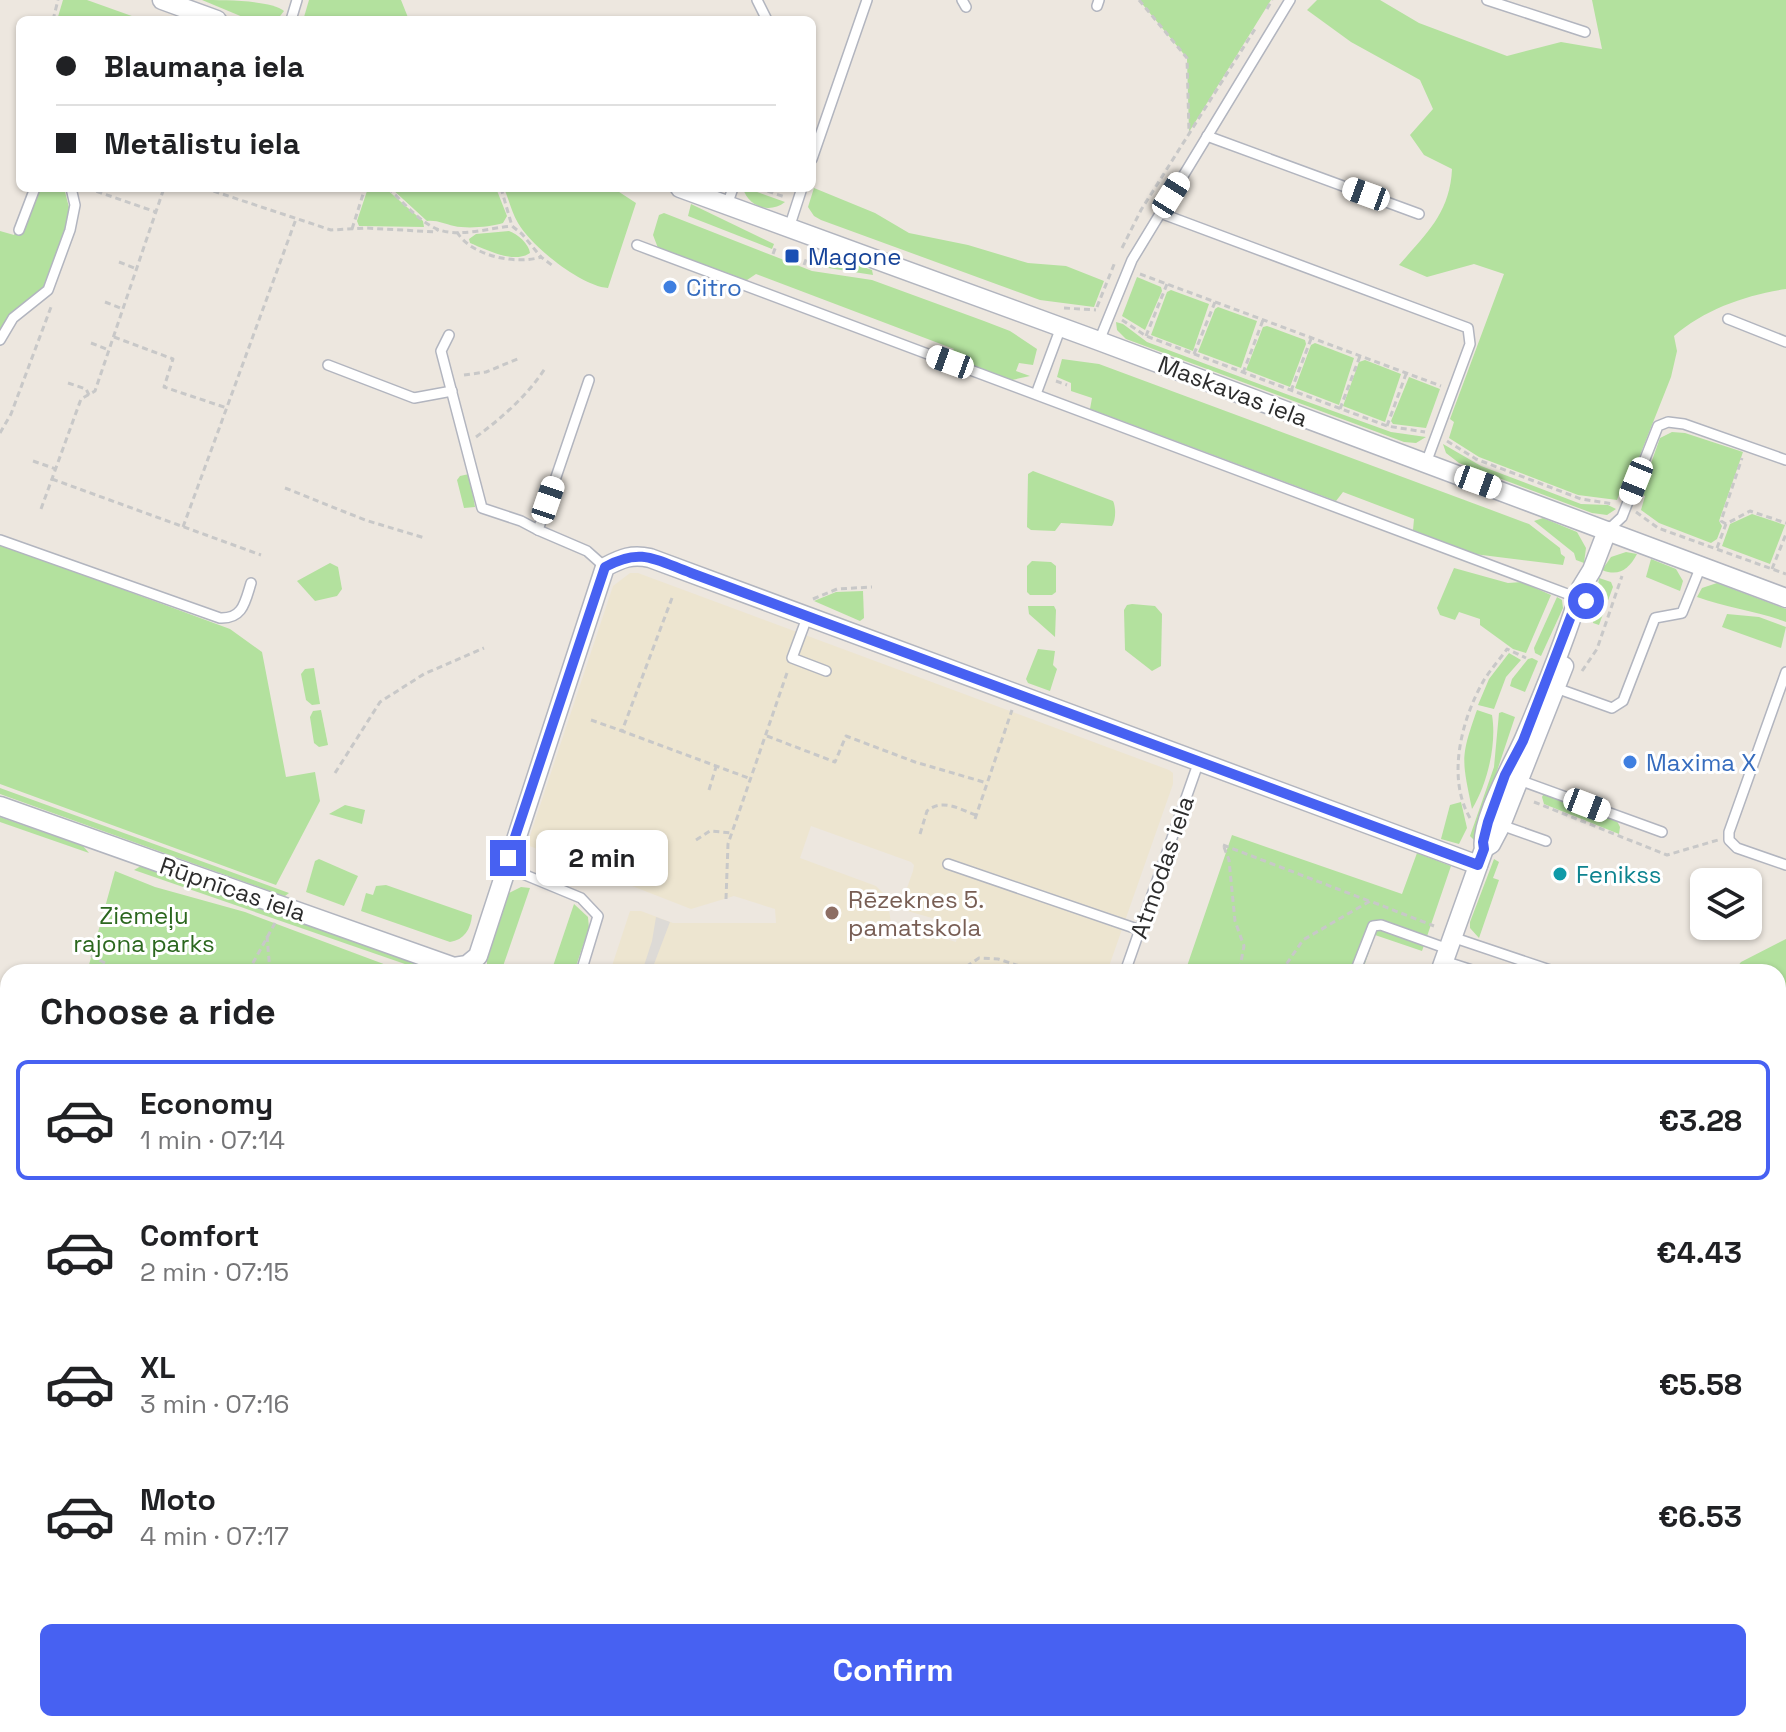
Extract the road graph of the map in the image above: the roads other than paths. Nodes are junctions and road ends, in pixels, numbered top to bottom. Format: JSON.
{"nodes":[{"id":1,"x":162,"y":0,"type":"edge"},
{"id":2,"x":867,"y":0,"type":"edge"},
{"id":3,"x":1290,"y":0,"type":"edge"},
{"id":4,"x":1487,"y":0,"type":"edge"},
{"id":5,"x":206,"y":16,"type":"edge"},
{"id":6,"x":1585,"y":32,"type":"dead end"},
{"id":7,"x":1207,"y":136,"type":"junction"},
{"id":8,"x":816,"y":147,"type":"edge"},
{"id":9,"x":33,"y":192,"type":"edge"},
{"id":10,"x":72,"y":192,"type":"edge"},
{"id":11,"x":705,"y":192,"type":"edge"},
{"id":12,"x":801,"y":192,"type":"edge"},
{"id":13,"x":730,"y":196,"type":"edge"},
{"id":14,"x":1160,"y":213,"type":"junction"},
{"id":15,"x":1419,"y":214,"type":"dead end"},
{"id":16,"x":789,"y":228,"type":"junction"},
{"id":17,"x":19,"y":230,"type":"dead end"},
{"id":18,"x":637,"y":245,"type":"dead end"},
{"id":19,"x":1728,"y":319,"type":"dead end"},
{"id":20,"x":1061,"y":327,"type":"junction"},
{"id":21,"x":449,"y":335,"type":"dead end"},
{"id":22,"x":0,"y":340,"type":"edge"},
{"id":23,"x":1099,"y":341,"type":"junction"},
{"id":24,"x":1786,"y":342,"type":"edge"},
{"id":25,"x":328,"y":365,"type":"dead end"},
{"id":26,"x":589,"y":380,"type":"dead end"},
{"id":27,"x":452,"y":391,"type":"junction"},
{"id":28,"x":1036,"y":394,"type":"junction"},
{"id":29,"x":1786,"y":460,"type":"edge"},
{"id":30,"x":1426,"y":463,"type":"junction"},
{"id":31,"x":538,"y":530,"type":"junction"},
{"id":32,"x":1607,"y":531,"type":"junction"},
{"id":33,"x":0,"y":540,"type":"edge"},
{"id":34,"x":1701,"y":566,"type":"junction"},
{"id":35,"x":605,"y":567,"type":"junction"},
{"id":36,"x":251,"y":583,"type":"dead end"},
{"id":37,"x":1786,"y":598,"type":"edge"},
{"id":38,"x":1582,"y":600,"type":"junction"},
{"id":39,"x":808,"y":610,"type":"junction"},
{"id":40,"x":826,"y":671,"type":"dead end"},
{"id":41,"x":1786,"y":672,"type":"edge"},
{"id":42,"x":1559,"y":689,"type":"junction"},
{"id":43,"x":1199,"y":761,"type":"junction"},
{"id":44,"x":1513,"y":777,"type":"junction"},
{"id":45,"x":0,"y":806,"type":"edge"},
{"id":46,"x":1501,"y":825,"type":"junction"},
{"id":47,"x":1662,"y":832,"type":"dead end"},
{"id":48,"x":1546,"y":841,"type":"dead end"},
{"id":49,"x":1481,"y":857,"type":"junction"},
{"id":50,"x":507,"y":862,"type":"junction"},
{"id":51,"x":948,"y":864,"type":"dead end"},
{"id":52,"x":1786,"y":865,"type":"edge"},
{"id":53,"x":1140,"y":930,"type":"junction"},
{"id":54,"x":1446,"y":955,"type":"edge"},
{"id":55,"x":446,"y":964,"type":"edge"},
{"id":56,"x":472,"y":964,"type":"edge"},
{"id":57,"x":583,"y":964,"type":"edge"},
{"id":58,"x":1128,"y":964,"type":"edge"},
{"id":59,"x":1358,"y":964,"type":"edge"},
{"id":60,"x":1504,"y":964,"type":"edge"},
{"id":61,"x":1087,"y":1732,"type":"edge"},
{"id":62,"x":1096,"y":1732,"type":"edge"}],
"edges":[{"from":1,"to":5,"type":"street"},
{"from":2,"to":8,"type":"lane"},
{"from":3,"to":7,"type":"lane"},
{"from":4,"to":6,"type":"lane"},
{"from":7,"to":14,"type":"lane"},
{"from":7,"to":15,"type":"lane"},
{"from":9,"to":17,"type":"lane"},
{"from":10,"to":22,"type":"lane"},
{"from":11,"to":13,"type":"street","name":"Maskavas iela"},
{"from":12,"to":16,"type":"lane"},
{"from":13,"to":16,"type":"street","name":"Maskavas iela"},
{"from":14,"to":23,"type":"lane"},
{"from":14,"to":30,"type":"lane"},
{"from":16,"to":20,"type":"street","name":"Maskavas iela"},
{"from":18,"to":28,"type":"lane"},
{"from":19,"to":24,"type":"lane"},
{"from":20,"to":23,"type":"street","name":"Maskavas iela"},
{"from":20,"to":28,"type":"lane"},
{"from":21,"to":27,"type":"lane"},
{"from":23,"to":30,"type":"street","name":"Maskavas iela"},
{"from":25,"to":27,"type":"lane"},
{"from":26,"to":31,"type":"lane"},
{"from":27,"to":31,"type":"lane"},
{"from":28,"to":38,"type":"lane"},
{"from":29,"to":32,"type":"lane"},
{"from":30,"to":32,"type":"street","name":"Maskavas iela"},
{"from":31,"to":35,"type":"lane"},
{"from":32,"to":34,"type":"street","name":"Maskavas iela"},
{"from":32,"to":38,"type":"street"},
{"from":33,"to":36,"type":"lane"},
{"from":34,"to":37,"type":"street","name":"Maskavas iela"},
{"from":34,"to":42,"type":"lane"},
{"from":35,"to":39,"type":"street"},
{"from":35,"to":50,"type":"street"},
{"from":38,"to":42,"type":"street"},
{"from":39,"to":40,"type":"lane"},
{"from":39,"to":43,"type":"street"},
{"from":41,"to":52,"type":"lane"},
{"from":42,"to":44,"type":"street"},
{"from":43,"to":49,"type":"street"},
{"from":43,"to":53,"type":"lane","name":"Atmodas iela"},
{"from":44,"to":46,"type":"street"},
{"from":44,"to":47,"type":"lane"},
{"from":44,"to":49,"type":"street"},
{"from":45,"to":55,"type":"street","name":"Rūpnīcas iela"},
{"from":46,"to":48,"type":"lane"},
{"from":46,"to":49,"type":"street"},
{"from":49,"to":54,"type":"street"},
{"from":50,"to":56,"type":"street"},
{"from":50,"to":57,"type":"lane"},
{"from":51,"to":53,"type":"lane"},
{"from":53,"to":58,"type":"lane","name":"Atmodas iela"},
{"from":54,"to":59,"type":"lane"},
{"from":54,"to":60,"type":"lane"},
{"from":61,"to":62,"type":"street"}]}
